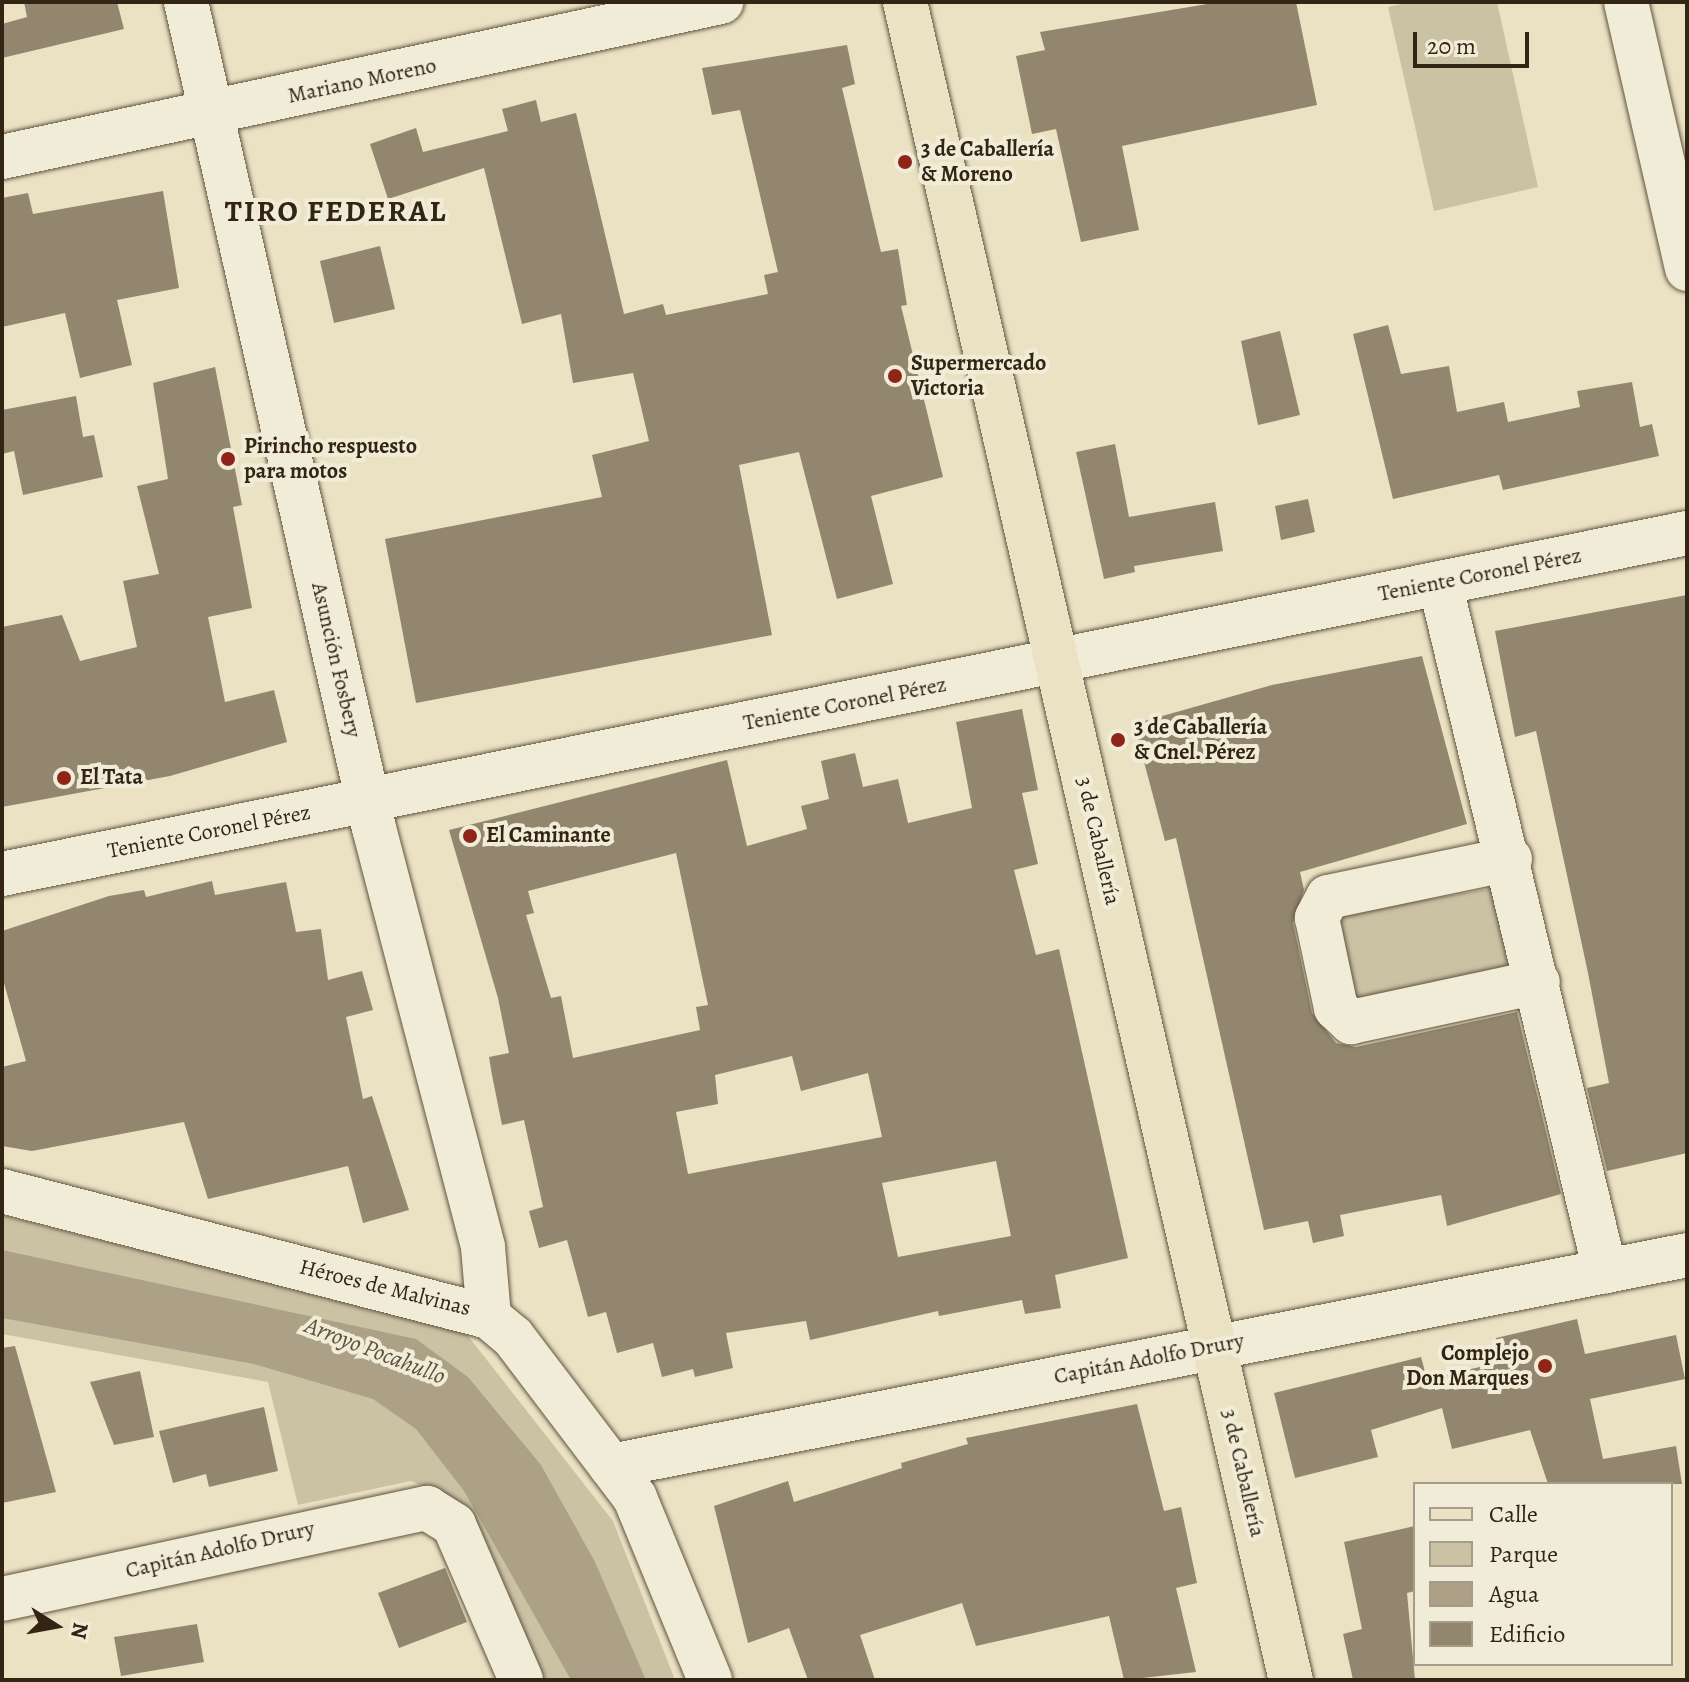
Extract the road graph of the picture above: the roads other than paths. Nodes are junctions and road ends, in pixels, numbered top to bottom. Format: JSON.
{"nodes":[{"id":1,"x":186,"y":2,"type":"edge"},
{"id":2,"x":721,"y":2,"type":"edge"},
{"id":3,"x":905,"y":2,"type":"edge"},
{"id":4,"x":1626,"y":2,"type":"edge"},
{"id":5,"x":212,"y":114,"type":"junction"},
{"id":6,"x":2,"y":157,"type":"edge"},
{"id":7,"x":1687,"y":269,"type":"edge"},
{"id":8,"x":1687,"y":533,"type":"edge"},
{"id":9,"x":1440,"y":583,"type":"junction"},
{"id":10,"x":1057,"y":661,"type":"junction"},
{"id":11,"x":367,"y":800,"type":"junction"},
{"id":12,"x":1510,"y":859,"type":"junction"},
{"id":13,"x":2,"y":874,"type":"edge"},
{"id":14,"x":1538,"y":982,"type":"junction"},
{"id":15,"x":2,"y":1191,"type":"edge"},
{"id":16,"x":1687,"y":1255,"type":"edge"},
{"id":17,"x":1605,"y":1271,"type":"junction"},
{"id":18,"x":489,"y":1317,"type":"junction"},
{"id":19,"x":1214,"y":1346,"type":"junction"},
{"id":20,"x":611,"y":1466,"type":"junction"},
{"id":21,"x":2,"y":1599,"type":"edge"},
{"id":22,"x":521,"y":1680,"type":"edge"},
{"id":23,"x":710,"y":1680,"type":"edge"},
{"id":24,"x":1291,"y":1680,"type":"edge"}],
"edges":[{"from":1,"to":5,"type":"street","name":"Asunción Fosbery"},
{"from":2,"to":5,"type":"street","name":"Mariano Moreno"},
{"from":3,"to":10,"type":"main road","name":"3 de Caballería"},
{"from":4,"to":7,"type":"street"},
{"from":5,"to":6,"type":"street","name":"Mariano Moreno"},
{"from":5,"to":11,"type":"street","name":"Asunción Fosbery"},
{"from":8,"to":9,"type":"street","name":"Teniente Coronel Pérez"},
{"from":9,"to":10,"type":"street","name":"Teniente Coronel Pérez"},
{"from":9,"to":12,"type":"street"},
{"from":10,"to":11,"type":"street","name":"Teniente Coronel Pérez"},
{"from":10,"to":19,"type":"main road","name":"3 de Caballería"},
{"from":11,"to":13,"type":"street","name":"Teniente Coronel Pérez"},
{"from":11,"to":18,"type":"street","name":"Asunción Fosbery"},
{"from":12,"to":14,"type":"street"},
{"from":12,"to":14,"type":"street"},
{"from":14,"to":17,"type":"street"},
{"from":15,"to":18,"type":"street","name":"Héroes de Malvinas"},
{"from":16,"to":17,"type":"street","name":"Capitán Adolfo Drury"},
{"from":17,"to":19,"type":"street","name":"Capitán Adolfo Drury"},
{"from":18,"to":20,"type":"street","name":"Héroes de Malvinas"},
{"from":19,"to":20,"type":"street","name":"Capitán Adolfo Drury"},
{"from":19,"to":24,"type":"main road","name":"3 de Caballería"},
{"from":20,"to":23,"type":"street","name":"Héroes de Malvinas"},
{"from":21,"to":22,"type":"street","name":"Capitán Adolfo Drury"}]}
